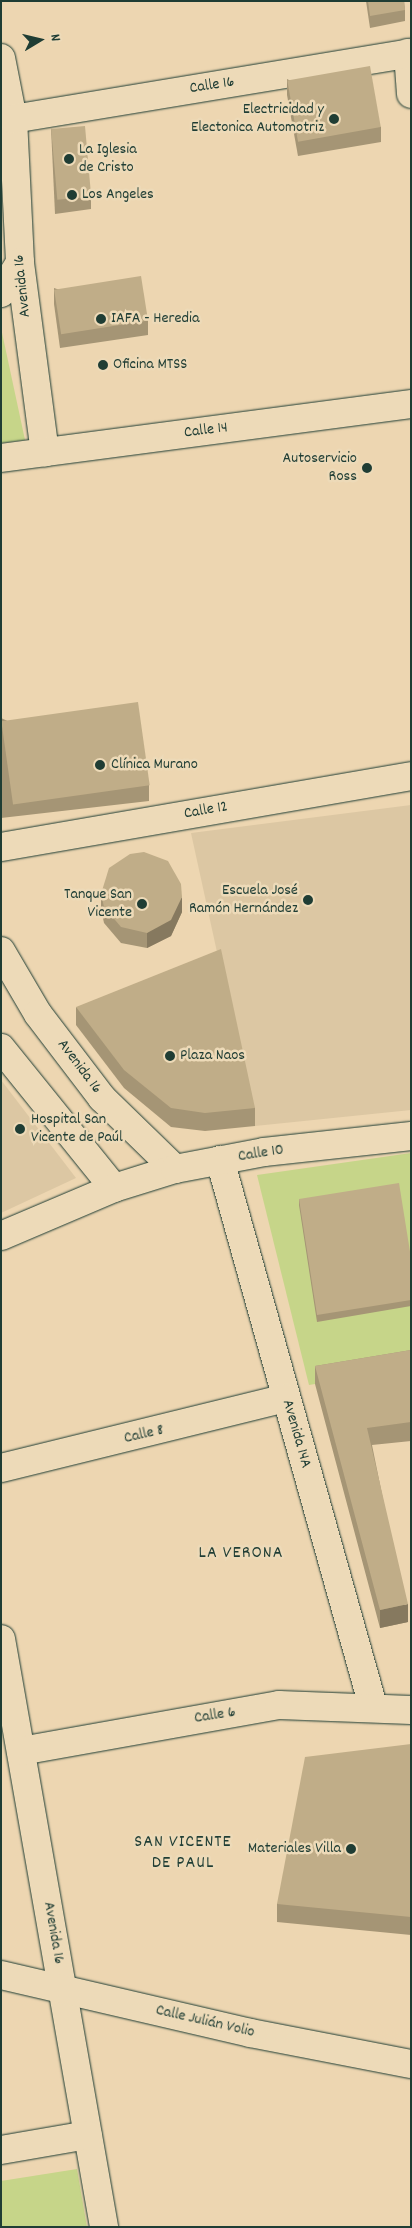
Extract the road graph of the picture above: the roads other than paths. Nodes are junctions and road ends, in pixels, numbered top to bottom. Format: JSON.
{"nodes":[{"id":1,"x":409,"y":53,"type":"edge"},
{"id":2,"x":1,"y":58,"type":"edge"},
{"id":3,"x":411,"y":94,"type":"edge"},
{"id":4,"x":13,"y":119,"type":"junction"},
{"id":5,"x":20,"y":263,"type":"junction"},
{"id":6,"x":1,"y":293,"type":"edge"},
{"id":7,"x":411,"y":404,"type":"edge"},
{"id":8,"x":45,"y":452,"type":"junction"},
{"id":9,"x":1,"y":458,"type":"edge"},
{"id":10,"x":411,"y":776,"type":"edge"},
{"id":11,"x":1,"y":847,"type":"edge"},
{"id":12,"x":1,"y":952,"type":"edge"},
{"id":13,"x":1,"y":1048,"type":"edge"},
{"id":14,"x":411,"y":1136,"type":"edge"},
{"id":15,"x":220,"y":1160,"type":"junction"},
{"id":16,"x":175,"y":1169,"type":"junction"},
{"id":17,"x":114,"y":1188,"type":"junction"},
{"id":18,"x":1,"y":1236,"type":"edge"},
{"id":19,"x":286,"y":1398,"type":"junction"},
{"id":20,"x":1,"y":1468,"type":"edge"},
{"id":21,"x":1,"y":1639,"type":"edge"},
{"id":22,"x":373,"y":1706,"type":"junction"},
{"id":23,"x":411,"y":1710,"type":"edge"},
{"id":24,"x":21,"y":1751,"type":"junction"},
{"id":25,"x":1,"y":1975,"type":"edge"},
{"id":26,"x":63,"y":1989,"type":"junction"},
{"id":27,"x":411,"y":2064,"type":"edge"},
{"id":28,"x":88,"y":2135,"type":"junction"},
{"id":29,"x":1,"y":2150,"type":"edge"},
{"id":30,"x":104,"y":2227,"type":"edge"}],
"edges":[{"from":1,"to":3,"type":"street"},
{"from":1,"to":4,"type":"street","name":"Calle 16"},
{"from":2,"to":4,"type":"street","name":"Avenida 16"},
{"from":4,"to":5,"type":"street","name":"Avenida 16"},
{"from":5,"to":6,"type":"street"},
{"from":5,"to":8,"type":"street","name":"Avenida 16"},
{"from":7,"to":8,"type":"street","name":"Calle 14"},
{"from":8,"to":9,"type":"street","name":"Calle 14"},
{"from":10,"to":11,"type":"street","name":"Calle 12"},
{"from":12,"to":16,"type":"street","name":"Avenida 16"},
{"from":13,"to":17,"type":"street"},
{"from":14,"to":15,"type":"street","name":"Calle 10"},
{"from":15,"to":16,"type":"street","name":"Calle 10"},
{"from":15,"to":19,"type":"street","name":"Avenida 14A"},
{"from":16,"to":17,"type":"street","name":"Calle 10"},
{"from":17,"to":18,"type":"street","name":"Calle 10"},
{"from":19,"to":20,"type":"street","name":"Calle 8"},
{"from":19,"to":22,"type":"street","name":"Avenida 14A"},
{"from":21,"to":24,"type":"street","name":"Avenida 16"},
{"from":22,"to":23,"type":"street","name":"Calle 6"},
{"from":22,"to":24,"type":"street","name":"Calle 6"},
{"from":24,"to":26,"type":"street","name":"Avenida 16"},
{"from":25,"to":26,"type":"street","name":"Calle Julián Volio"},
{"from":26,"to":27,"type":"street","name":"Calle Julián Volio"},
{"from":26,"to":28,"type":"street","name":"Avenida 16"},
{"from":28,"to":29,"type":"street"},
{"from":28,"to":30,"type":"street","name":"Avenida 16"}]}
